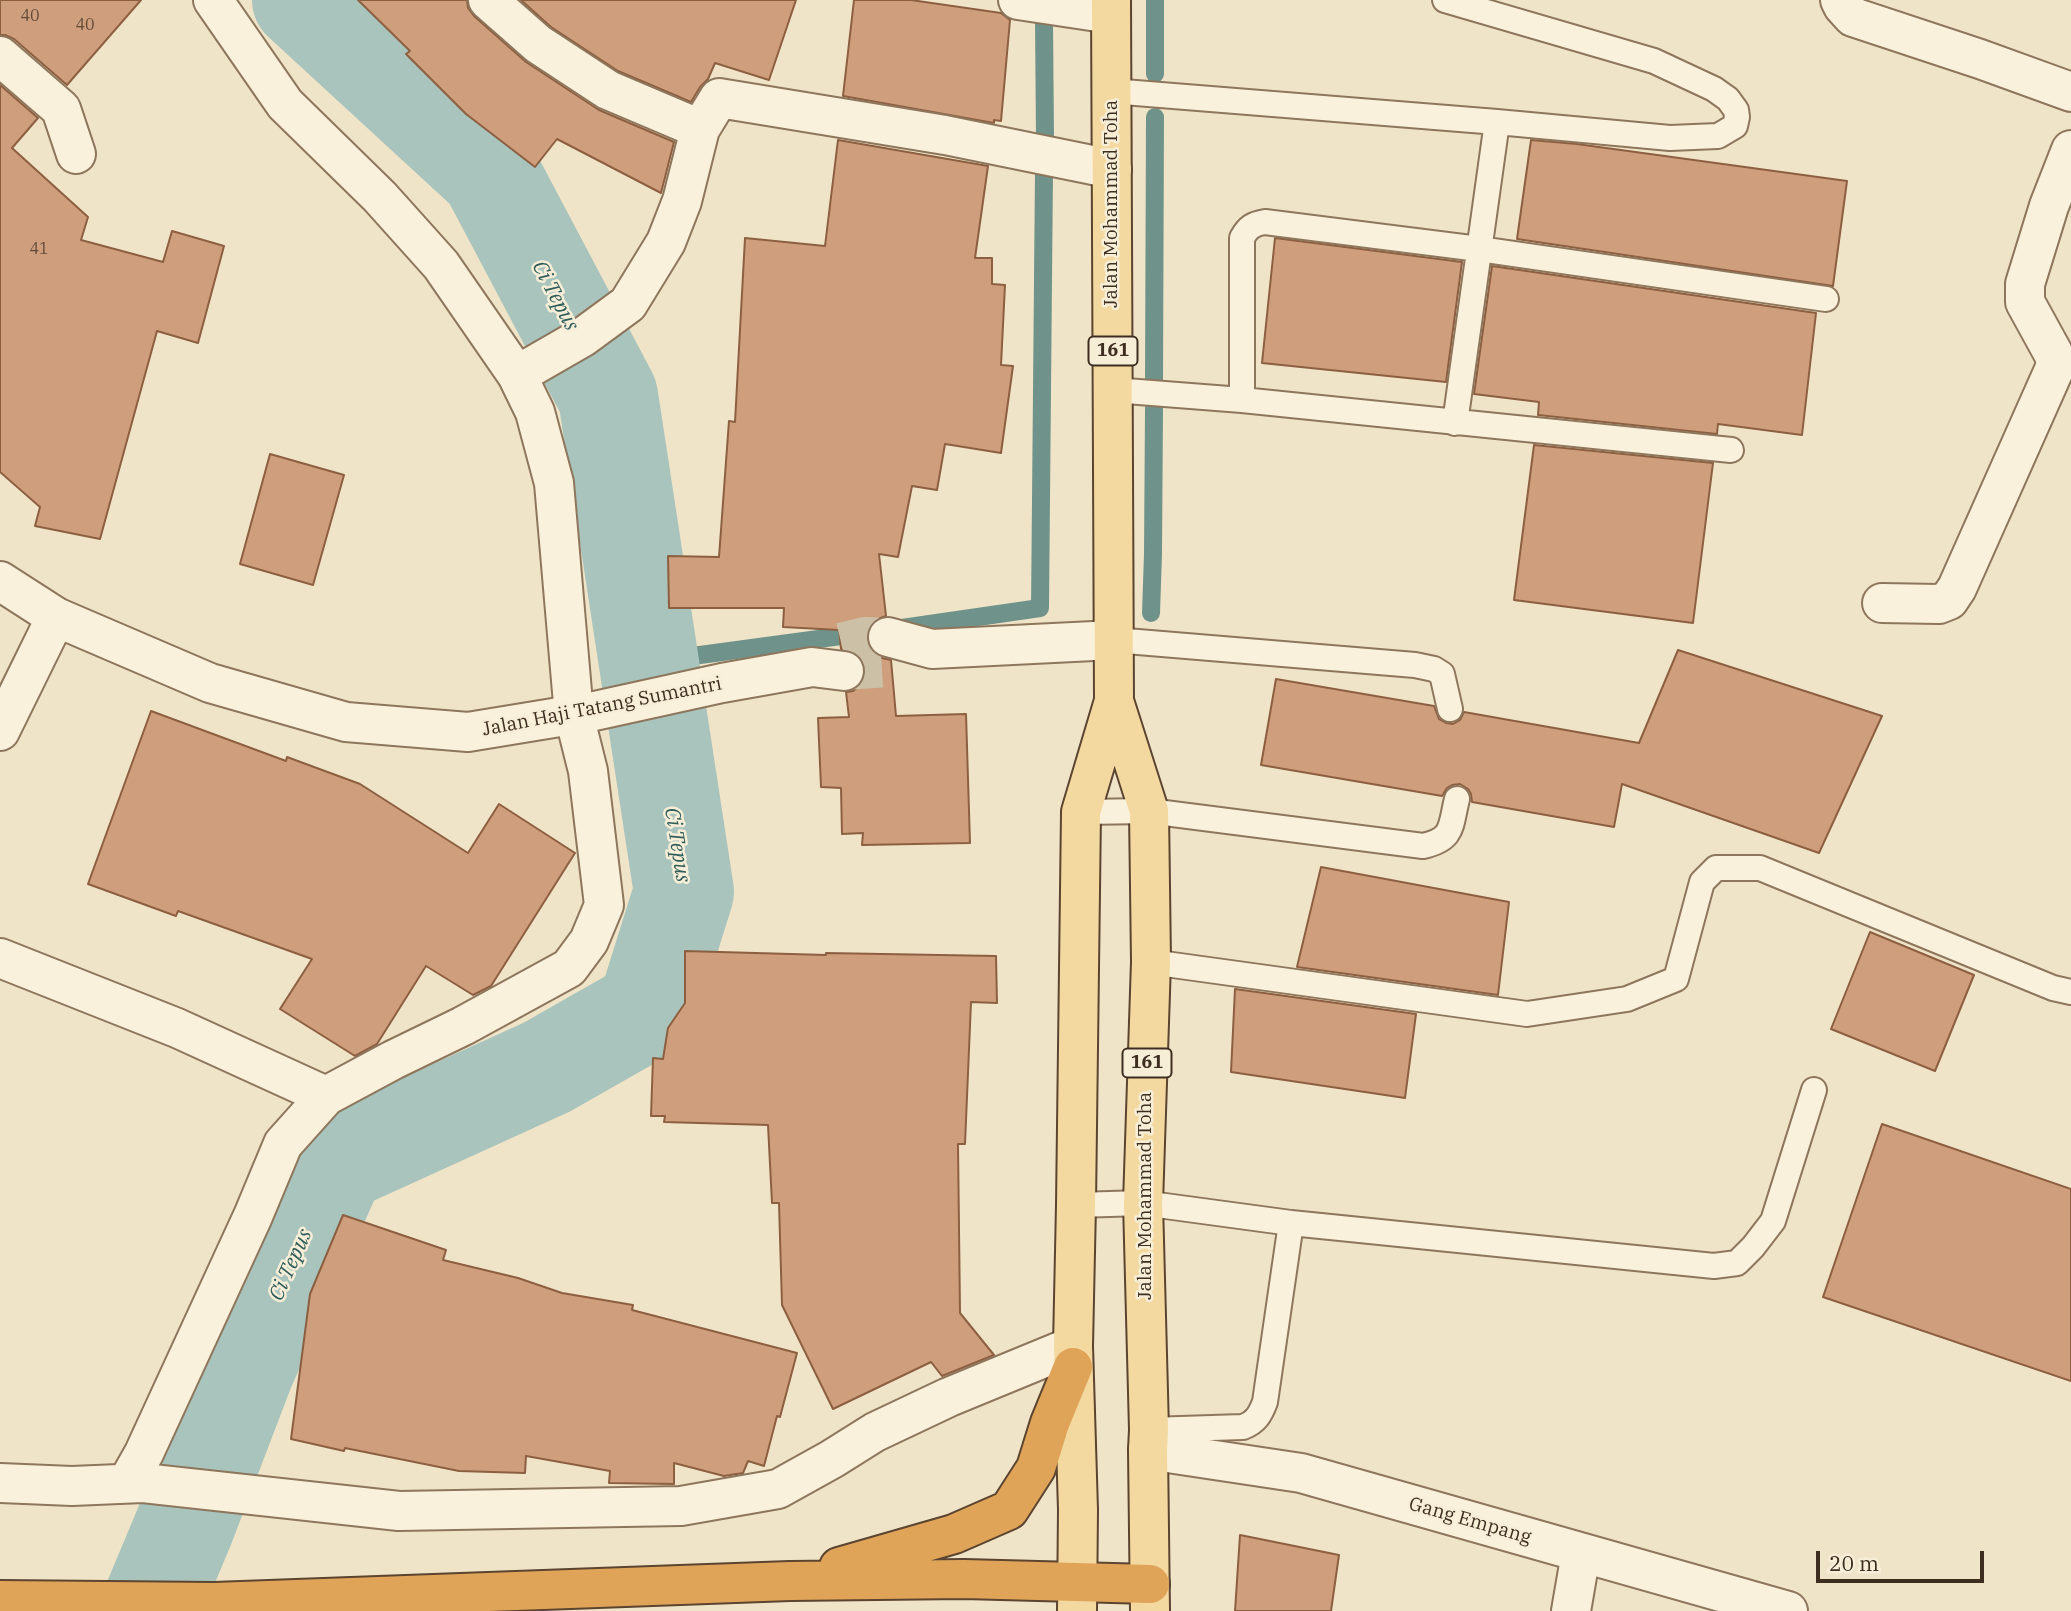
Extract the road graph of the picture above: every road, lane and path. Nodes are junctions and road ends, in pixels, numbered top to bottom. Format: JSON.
{"nodes":[{"id":1,"x":213,"y":0,"type":"edge"},
{"id":2,"x":488,"y":0,"type":"edge"},
{"id":3,"x":1018,"y":0,"type":"edge"},
{"id":4,"x":1445,"y":0,"type":"edge"},
{"id":5,"x":1840,"y":0,"type":"edge"},
{"id":6,"x":1111,"y":7,"type":"edge"},
{"id":7,"x":0,"y":56,"type":"edge"},
{"id":8,"x":1111,"y":91,"type":"junction"},
{"id":9,"x":2071,"y":92,"type":"edge"},
{"id":10,"x":1497,"y":122,"type":"junction"},
{"id":11,"x":699,"y":129,"type":"junction"},
{"id":12,"x":2071,"y":150,"type":"edge"},
{"id":13,"x":76,"y":154,"type":"dead end"},
{"id":14,"x":1112,"y":169,"type":"junction"},
{"id":15,"x":2060,"y":209,"type":"edge"},
{"id":16,"x":1479,"y":249,"type":"junction"},
{"id":17,"x":1825,"y":299,"type":"dead end"},
{"id":18,"x":525,"y":370,"type":"junction"},
{"id":19,"x":1113,"y":390,"type":"junction"},
{"id":20,"x":1242,"y":400,"type":"junction"},
{"id":21,"x":1455,"y":423,"type":"junction"},
{"id":22,"x":1731,"y":450,"type":"dead end"},
{"id":23,"x":0,"y":581,"type":"edge"},
{"id":24,"x":1882,"y":603,"type":"dead end"},
{"id":25,"x":56,"y":617,"type":"junction"},
{"id":26,"x":1114,"y":640,"type":"junction"},
{"id":27,"x":890,"y":652,"type":"tunnel mouth"},
{"id":28,"x":832,"y":660,"type":"tunnel mouth"},
{"id":29,"x":1114,"y":701,"type":"junction"},
{"id":30,"x":1450,"y":709,"type":"dead end"},
{"id":31,"x":582,"y":714,"type":"junction"},
{"id":32,"x":0,"y":732,"type":"edge"},
{"id":33,"x":1457,"y":799,"type":"dead end"},
{"id":34,"x":1149,"y":811,"type":"junction"},
{"id":35,"x":1082,"y":812,"type":"junction"},
{"id":36,"x":0,"y":958,"type":"edge"},
{"id":37,"x":1151,"y":962,"type":"junction"},
{"id":38,"x":2071,"y":992,"type":"edge"},
{"id":39,"x":1814,"y":1090,"type":"dead end"},
{"id":40,"x":326,"y":1096,"type":"junction"},
{"id":41,"x":1143,"y":1203,"type":"junction"},
{"id":42,"x":1076,"y":1205,"type":"junction"},
{"id":43,"x":1291,"y":1223,"type":"junction"},
{"id":44,"x":1073,"y":1356,"type":"junction"},
{"id":45,"x":1149,"y":1440,"type":"junction"},
{"id":46,"x":0,"y":1483,"type":"edge"},
{"id":47,"x":135,"y":1483,"type":"junction"},
{"id":48,"x":1581,"y":1553,"type":"junction"},
{"id":49,"x":790,"y":1581,"type":"junction"},
{"id":50,"x":1077,"y":1597,"type":"edge"},
{"id":51,"x":1150,"y":1598,"type":"edge"},
{"id":52,"x":0,"y":1600,"type":"edge"},
{"id":53,"x":1571,"y":1611,"type":"edge"},
{"id":54,"x":1788,"y":1611,"type":"edge"}],
"edges":[{"from":1,"to":18,"type":"street"},
{"from":2,"to":11,"type":"street"},
{"from":3,"to":6,"type":"street"},
{"from":4,"to":10,"type":"lane"},
{"from":5,"to":9,"type":"street"},
{"from":6,"to":8,"type":"main road","name":"Jalan Mohammad Toha","number":"161"},
{"from":7,"to":13,"type":"street"},
{"from":8,"to":10,"type":"lane"},
{"from":8,"to":14,"type":"main road","name":"Jalan Mohammad Toha","number":"161"},
{"from":10,"to":16,"type":"lane"},
{"from":11,"to":14,"type":"street"},
{"from":11,"to":18,"type":"street"},
{"from":12,"to":15,"type":"street"},
{"from":14,"to":19,"type":"main road","name":"Jalan Mohammad Toha","number":"161"},
{"from":15,"to":24,"type":"street"},
{"from":16,"to":17,"type":"lane"},
{"from":16,"to":20,"type":"lane"},
{"from":16,"to":21,"type":"lane"},
{"from":18,"to":31,"type":"street"},
{"from":19,"to":20,"type":"lane"},
{"from":19,"to":26,"type":"main road","name":"Jalan Mohammad Toha","number":"161"},
{"from":20,"to":21,"type":"lane"},
{"from":21,"to":22,"type":"lane"},
{"from":23,"to":25,"type":"street","name":"Jalan Haji Tatang Sumantri"},
{"from":25,"to":31,"type":"street","name":"Jalan Haji Tatang Sumantri"},
{"from":25,"to":32,"type":"street"},
{"from":26,"to":27,"type":"street"},
{"from":26,"to":29,"type":"main road","name":"Jalan Mohammad Toha","number":"161"},
{"from":26,"to":30,"type":"lane"},
{"from":28,"to":31,"type":"street","name":"Jalan Haji Tatang Sumantri"},
{"from":29,"to":34,"type":"main road","name":"Jalan Mohammad Toha","number":"161"},
{"from":29,"to":35,"type":"main road","name":"Jalan Mohammad Toha","number":"161"},
{"from":31,"to":40,"type":"street"},
{"from":33,"to":34,"type":"lane"},
{"from":34,"to":35,"type":"lane"},
{"from":34,"to":37,"type":"main road","name":"Jalan Mohammad Toha","number":"161"},
{"from":35,"to":42,"type":"main road","name":"Jalan Mohammad Toha","number":"161"},
{"from":36,"to":40,"type":"street"},
{"from":37,"to":38,"type":"lane"},
{"from":37,"to":41,"type":"main road","name":"Jalan Mohammad Toha","number":"161"},
{"from":39,"to":43,"type":"lane"},
{"from":40,"to":47,"type":"street"},
{"from":41,"to":42,"type":"lane"},
{"from":41,"to":43,"type":"lane"},
{"from":41,"to":45,"type":"main road","name":"Jalan Mohammad Toha","number":"161"},
{"from":42,"to":44,"type":"main road","name":"Jalan Mohammad Toha","number":"161"},
{"from":43,"to":45,"type":"lane"},
{"from":44,"to":47,"type":"street"},
{"from":44,"to":49,"type":"highway"},
{"from":44,"to":50,"type":"main road","name":"Jalan Mohammad Toha","number":"161"},
{"from":45,"to":48,"type":"street","name":"Gang Empang"},
{"from":45,"to":51,"type":"main road","name":"Jalan Mohammad Toha","number":"161"},
{"from":46,"to":47,"type":"street"},
{"from":48,"to":53,"type":"street"},
{"from":48,"to":54,"type":"street","name":"Gang Empang"},
{"from":49,"to":50,"type":"highway"},
{"from":49,"to":52,"type":"highway"},
{"from":50,"to":51,"type":"highway"}]}
